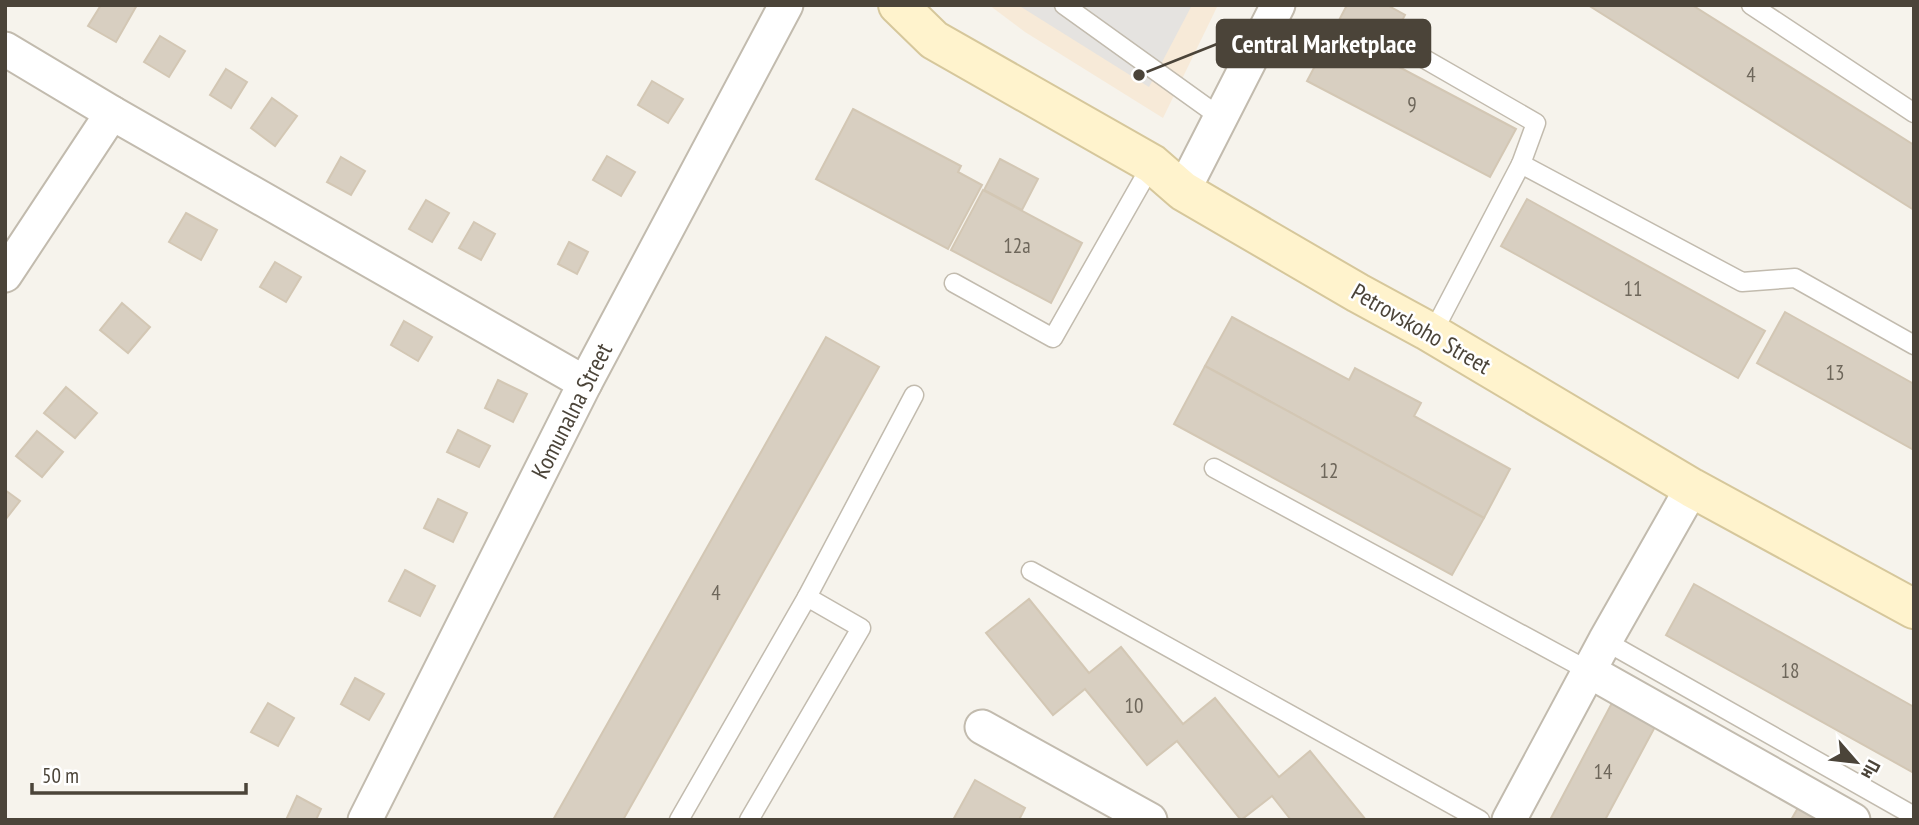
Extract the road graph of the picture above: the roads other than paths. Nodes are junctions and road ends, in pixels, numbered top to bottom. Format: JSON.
{"nodes":[{"id":1,"x":786,"y":5,"type":"edge"},
{"id":2,"x":898,"y":5,"type":"edge"},
{"id":3,"x":1065,"y":5,"type":"edge"},
{"id":4,"x":1278,"y":5,"type":"edge"},
{"id":5,"x":1751,"y":5,"type":"edge"},
{"id":6,"x":5,"y":49,"type":"edge"},
{"id":7,"x":1409,"y":50,"type":"dead end"},
{"id":8,"x":111,"y":113,"type":"junction"},
{"id":9,"x":1914,"y":113,"type":"edge"},
{"id":10,"x":1220,"y":117,"type":"junction"},
{"id":11,"x":1152,"y":163,"type":"junction"},
{"id":12,"x":1521,"y":164,"type":"junction"},
{"id":13,"x":1183,"y":191,"type":"junction"},
{"id":14,"x":5,"y":275,"type":"edge"},
{"id":15,"x":954,"y":282,"type":"dead end"},
{"id":16,"x":1432,"y":334,"type":"junction"},
{"id":17,"x":1914,"y":345,"type":"edge"},
{"id":18,"x":585,"y":383,"type":"junction"},
{"id":19,"x":914,"y":395,"type":"dead end"},
{"id":20,"x":1214,"y":468,"type":"dead end"},
{"id":21,"x":1692,"y":488,"type":"junction"},
{"id":22,"x":1031,"y":571,"type":"dead end"},
{"id":23,"x":807,"y":597,"type":"junction"},
{"id":24,"x":1914,"y":610,"type":"edge"},
{"id":25,"x":1605,"y":641,"type":"junction"},
{"id":26,"x":1589,"y":671,"type":"junction"},
{"id":27,"x":982,"y":727,"type":"dead end"},
{"id":28,"x":1914,"y":816,"type":"edge"},
{"id":29,"x":365,"y":820,"type":"edge"},
{"id":30,"x":679,"y":820,"type":"edge"},
{"id":31,"x":749,"y":820,"type":"edge"},
{"id":32,"x":1150,"y":820,"type":"edge"},
{"id":33,"x":1480,"y":820,"type":"edge"},
{"id":34,"x":1508,"y":820,"type":"edge"},
{"id":35,"x":1853,"y":820,"type":"edge"}],
"edges":[{"from":1,"to":18,"type":"street","name":"Komunalna Street"},
{"from":2,"to":11,"type":"street","name":"Petrovskoho Street"},
{"from":3,"to":10,"type":"lane"},
{"from":4,"to":10,"type":"street"},
{"from":5,"to":9,"type":"lane"},
{"from":6,"to":8,"type":"street"},
{"from":7,"to":12,"type":"lane"},
{"from":8,"to":14,"type":"street"},
{"from":8,"to":18,"type":"street"},
{"from":10,"to":13,"type":"street"},
{"from":11,"to":13,"type":"street","name":"Petrovskoho Street"},
{"from":11,"to":15,"type":"lane"},
{"from":12,"to":16,"type":"lane"},
{"from":12,"to":17,"type":"lane"},
{"from":13,"to":16,"type":"street","name":"Petrovskoho Street"},
{"from":16,"to":21,"type":"street","name":"Petrovskoho Street"},
{"from":18,"to":29,"type":"street","name":"Komunalna Street"},
{"from":19,"to":23,"type":"lane"},
{"from":20,"to":26,"type":"lane"},
{"from":21,"to":24,"type":"street","name":"Petrovskoho Street"},
{"from":21,"to":25,"type":"street"},
{"from":22,"to":33,"type":"lane"},
{"from":23,"to":30,"type":"lane"},
{"from":23,"to":31,"type":"lane"},
{"from":25,"to":26,"type":"street"},
{"from":25,"to":28,"type":"lane"},
{"from":26,"to":34,"type":"street"},
{"from":26,"to":35,"type":"street"},
{"from":27,"to":32,"type":"street"}]}
